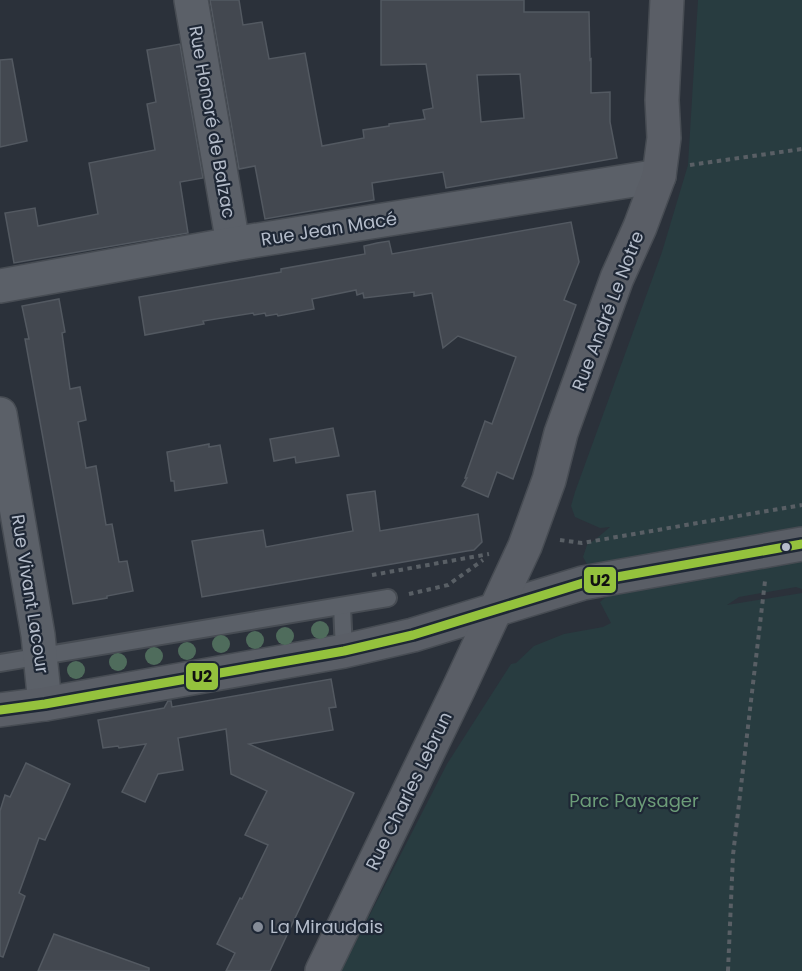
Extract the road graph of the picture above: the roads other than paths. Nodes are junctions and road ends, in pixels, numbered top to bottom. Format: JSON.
{"nodes":[{"id":1,"x":191,"y":0,"type":"edge"},
{"id":2,"x":667,"y":0,"type":"edge"},
{"id":3,"x":674,"y":170,"type":"junction"},
{"id":4,"x":233,"y":244,"type":"junction"},
{"id":5,"x":0,"y":286,"type":"edge"},
{"id":6,"x":0,"y":414,"type":"edge"},
{"id":7,"x":802,"y":543,"type":"edge"},
{"id":8,"x":388,"y":598,"type":"road end"},
{"id":9,"x":342,"y":606,"type":"junction"},
{"id":10,"x":496,"y":611,"type":"junction"},
{"id":11,"x":344,"y":651,"type":"junction"},
{"id":12,"x":40,"y":656,"type":"junction"},
{"id":13,"x":0,"y":663,"type":"edge"},
{"id":14,"x":45,"y":704,"type":"junction"},
{"id":15,"x":0,"y":710,"type":"edge"},
{"id":16,"x":322,"y":971,"type":"edge"}],
"edges":[{"from":1,"to":4,"type":"street","name":"Rue Honoré de Balzac"},
{"from":2,"to":3,"type":"street","name":"Rue André Le Notre"},
{"from":3,"to":4,"type":"street","name":"Rue Jean Macé"},
{"from":3,"to":10,"type":"street","name":"Rue André Le Notre"},
{"from":4,"to":5,"type":"street","name":"Rue Jean Macé"},
{"from":6,"to":12,"type":"street","name":"Rue Vivant Lacour"},
{"from":7,"to":10,"type":"street"},
{"from":8,"to":9,"type":"lane"},
{"from":9,"to":11,"type":"lane"},
{"from":9,"to":12,"type":"lane"},
{"from":10,"to":11,"type":"street"},
{"from":10,"to":16,"type":"street","name":"Rue Charles Lebrun"},
{"from":11,"to":14,"type":"street"},
{"from":12,"to":13,"type":"lane"},
{"from":12,"to":14,"type":"street","name":"Rue Vivant Lacour"},
{"from":14,"to":15,"type":"street"}]}
